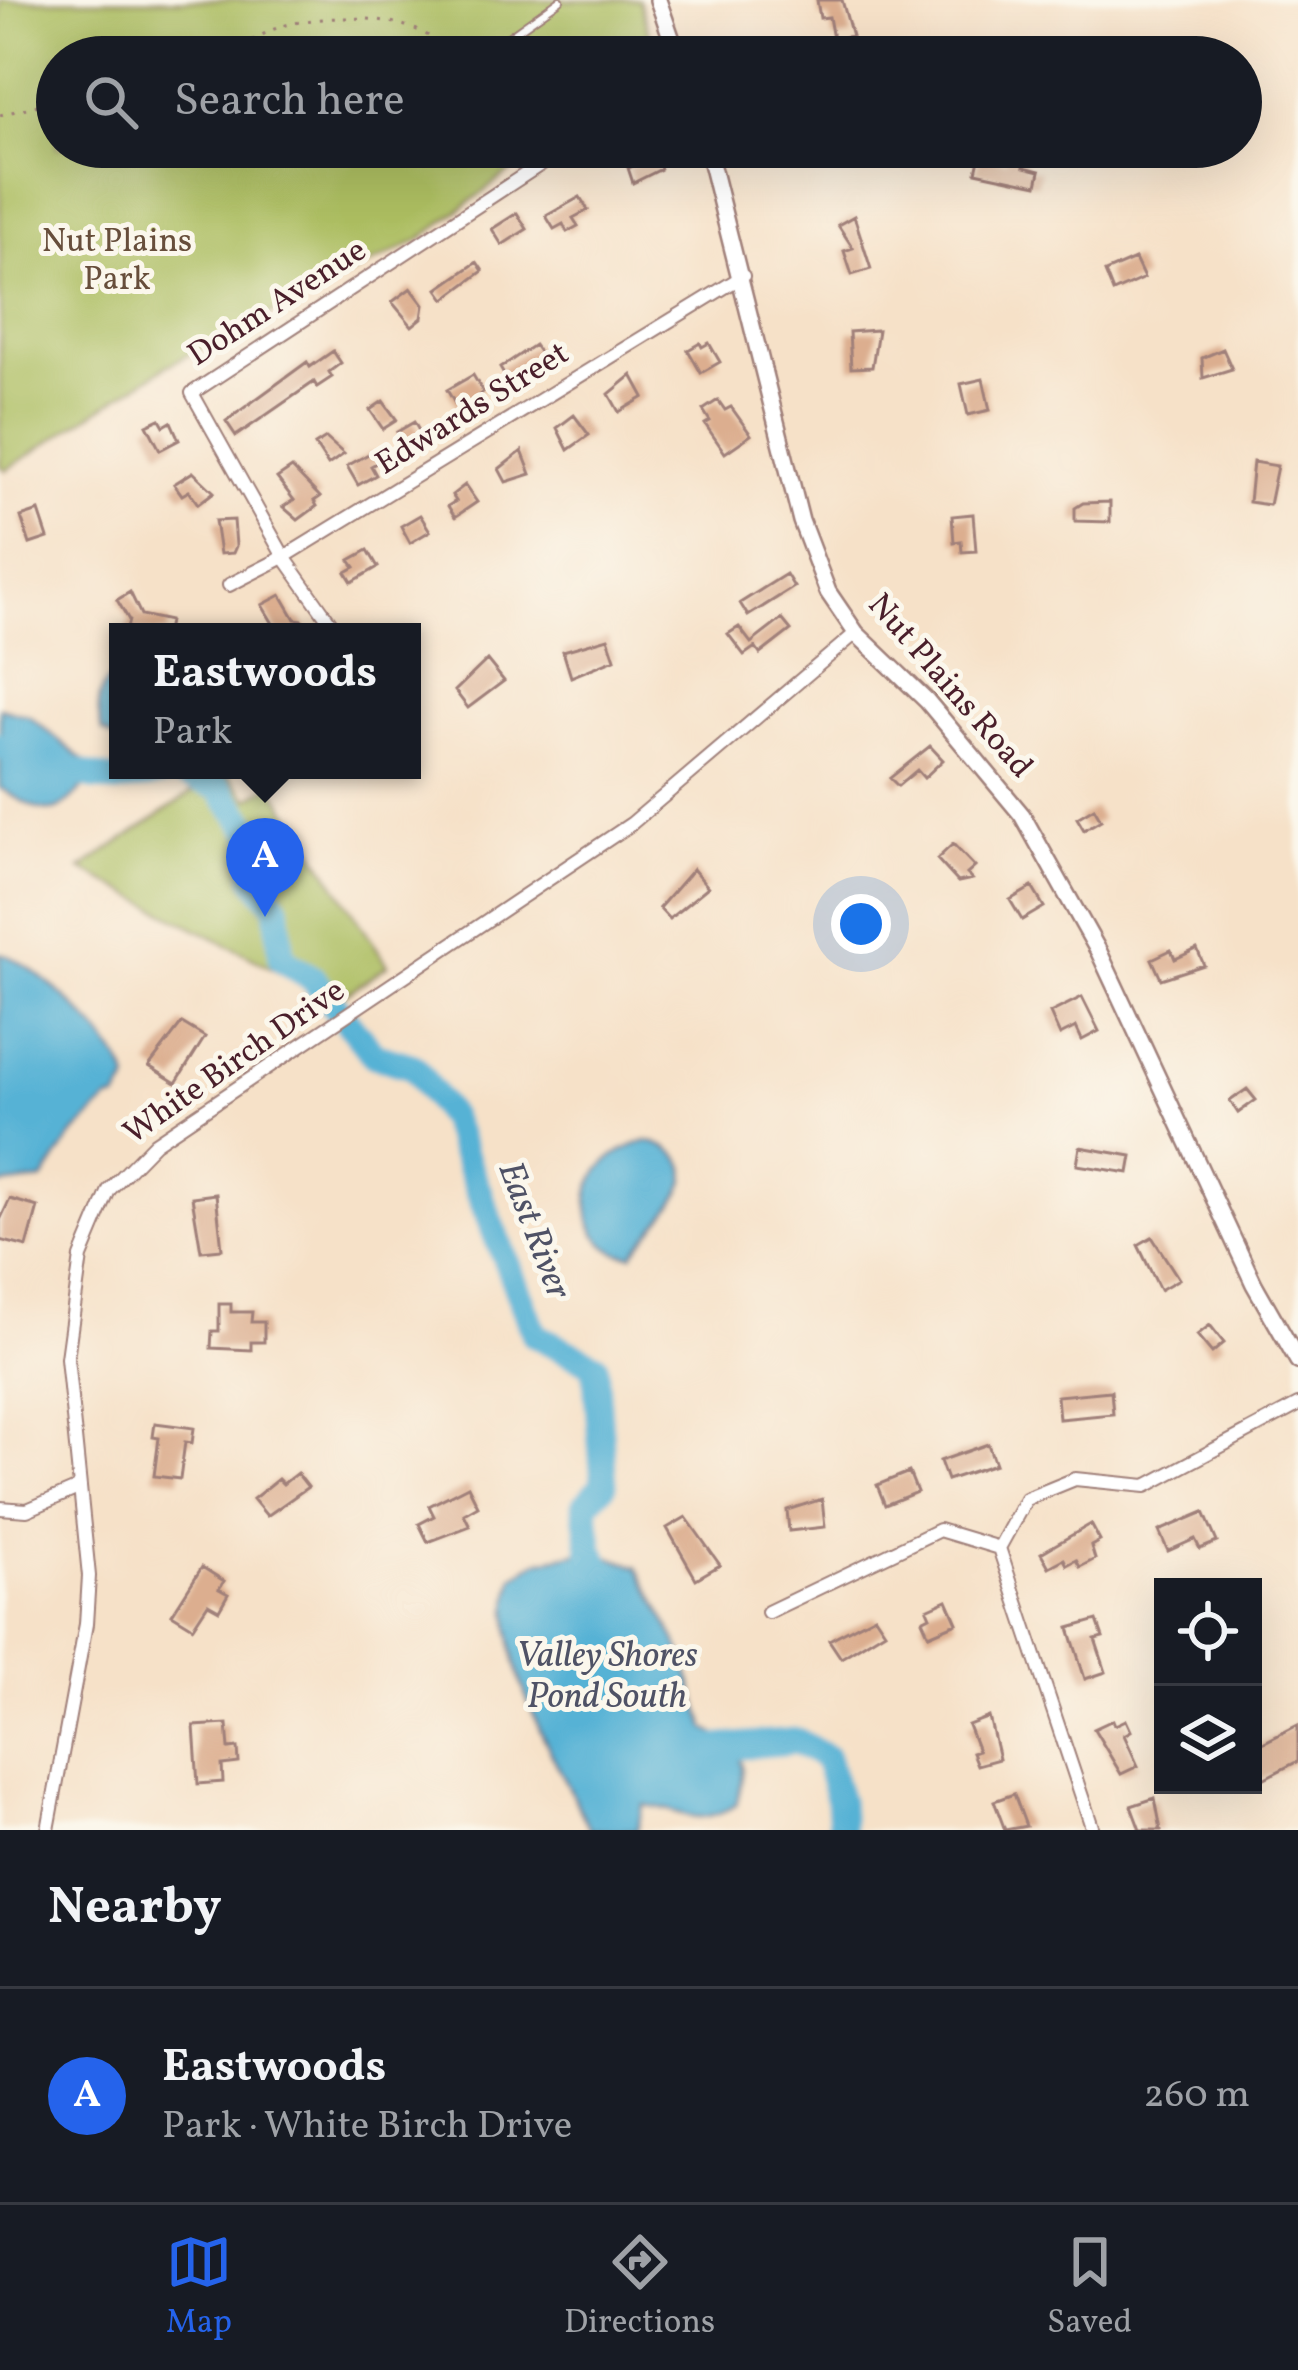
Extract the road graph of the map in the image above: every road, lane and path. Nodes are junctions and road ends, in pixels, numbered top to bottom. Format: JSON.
{"nodes":[{"id":1,"x":560,"y":0,"type":"edge"},
{"id":2,"x":658,"y":0,"type":"edge"},
{"id":3,"x":263,"y":36,"type":"edge"},
{"id":4,"x":429,"y":36,"type":"edge"},
{"id":5,"x":509,"y":36,"type":"edge"},
{"id":6,"x":671,"y":36,"type":"edge"},
{"id":7,"x":36,"y":106,"type":"edge"},
{"id":8,"x":0,"y":115,"type":"edge"},
{"id":9,"x":536,"y":168,"type":"edge"},
{"id":10,"x":713,"y":168,"type":"edge"},
{"id":11,"x":743,"y":276,"type":"junction"},
{"id":12,"x":284,"y":557,"type":"junction"},
{"id":13,"x":229,"y":585,"type":"dead end"},
{"id":14,"x":331,"y":623,"type":"edge"},
{"id":15,"x":856,"y":633,"type":"junction"},
{"id":16,"x":1298,"y":1361,"type":"edge"},
{"id":17,"x":1298,"y":1405,"type":"edge"},
{"id":18,"x":76,"y":1489,"type":"junction"},
{"id":19,"x":0,"y":1508,"type":"edge"},
{"id":20,"x":999,"y":1549,"type":"junction"},
{"id":21,"x":768,"y":1612,"type":"dead end"},
{"id":22,"x":48,"y":1830,"type":"edge"},
{"id":23,"x":1094,"y":1830,"type":"edge"}],
"edges":[{"from":1,"to":5,"type":"lane"},
{"from":2,"to":6,"type":"street"},
{"from":3,"to":4,"type":"path"},
{"from":7,"to":8,"type":"path"},
{"from":9,"to":12,"type":"street","name":"Dohm Avenue"},
{"from":10,"to":11,"type":"street","name":"Nut Plains Road"},
{"from":11,"to":12,"type":"street","name":"Edwards Street"},
{"from":11,"to":15,"type":"street","name":"Nut Plains Road"},
{"from":12,"to":13,"type":"street","name":"Edwards Street"},
{"from":12,"to":14,"type":"street","name":"Dohm Avenue"},
{"from":15,"to":16,"type":"street","name":"Nut Plains Road"},
{"from":15,"to":18,"type":"street","name":"White Birch Drive"},
{"from":17,"to":20,"type":"street"},
{"from":18,"to":19,"type":"street"},
{"from":18,"to":22,"type":"street","name":"White Birch Drive"},
{"from":20,"to":21,"type":"street"},
{"from":20,"to":23,"type":"street"}]}
